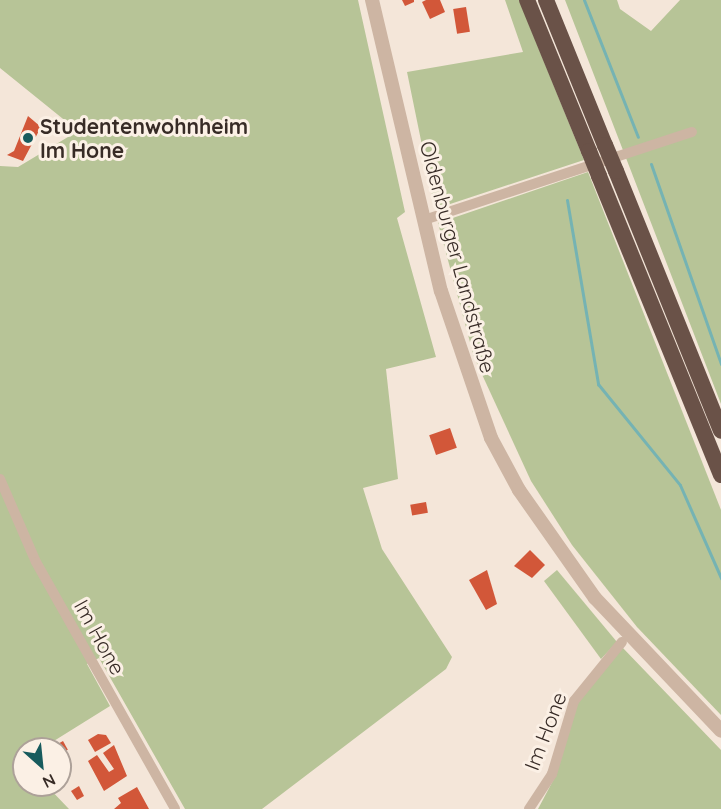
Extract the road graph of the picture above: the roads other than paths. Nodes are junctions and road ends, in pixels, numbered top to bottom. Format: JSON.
{"nodes":[{"id":1,"x":372,"y":0,"type":"edge"},
{"id":2,"x":527,"y":0,"type":"edge"},
{"id":3,"x":546,"y":0,"type":"edge"},
{"id":4,"x":692,"y":132,"type":"dead end"},
{"id":5,"x":424,"y":220,"type":"junction"},
{"id":6,"x":721,"y":431,"type":"edge"},
{"id":7,"x":721,"y":475,"type":"edge"},
{"id":8,"x":0,"y":479,"type":"edge"},
{"id":9,"x":622,"y":642,"type":"dead end"},
{"id":10,"x":721,"y":731,"type":"edge"},
{"id":11,"x":175,"y":809,"type":"edge"},
{"id":12,"x":529,"y":809,"type":"edge"}],
"edges":[{"from":1,"to":5,"type":"street","name":"Oldenburger Landstraße"},
{"from":2,"to":7,"type":"highway","bridge":true},
{"from":3,"to":6,"type":"highway","bridge":true},
{"from":4,"to":5,"type":"street"},
{"from":5,"to":10,"type":"street","name":"Oldenburger Landstraße"},
{"from":8,"to":11,"type":"street","name":"Im Hone"},
{"from":9,"to":12,"type":"street","name":"Im Hone"}]}
